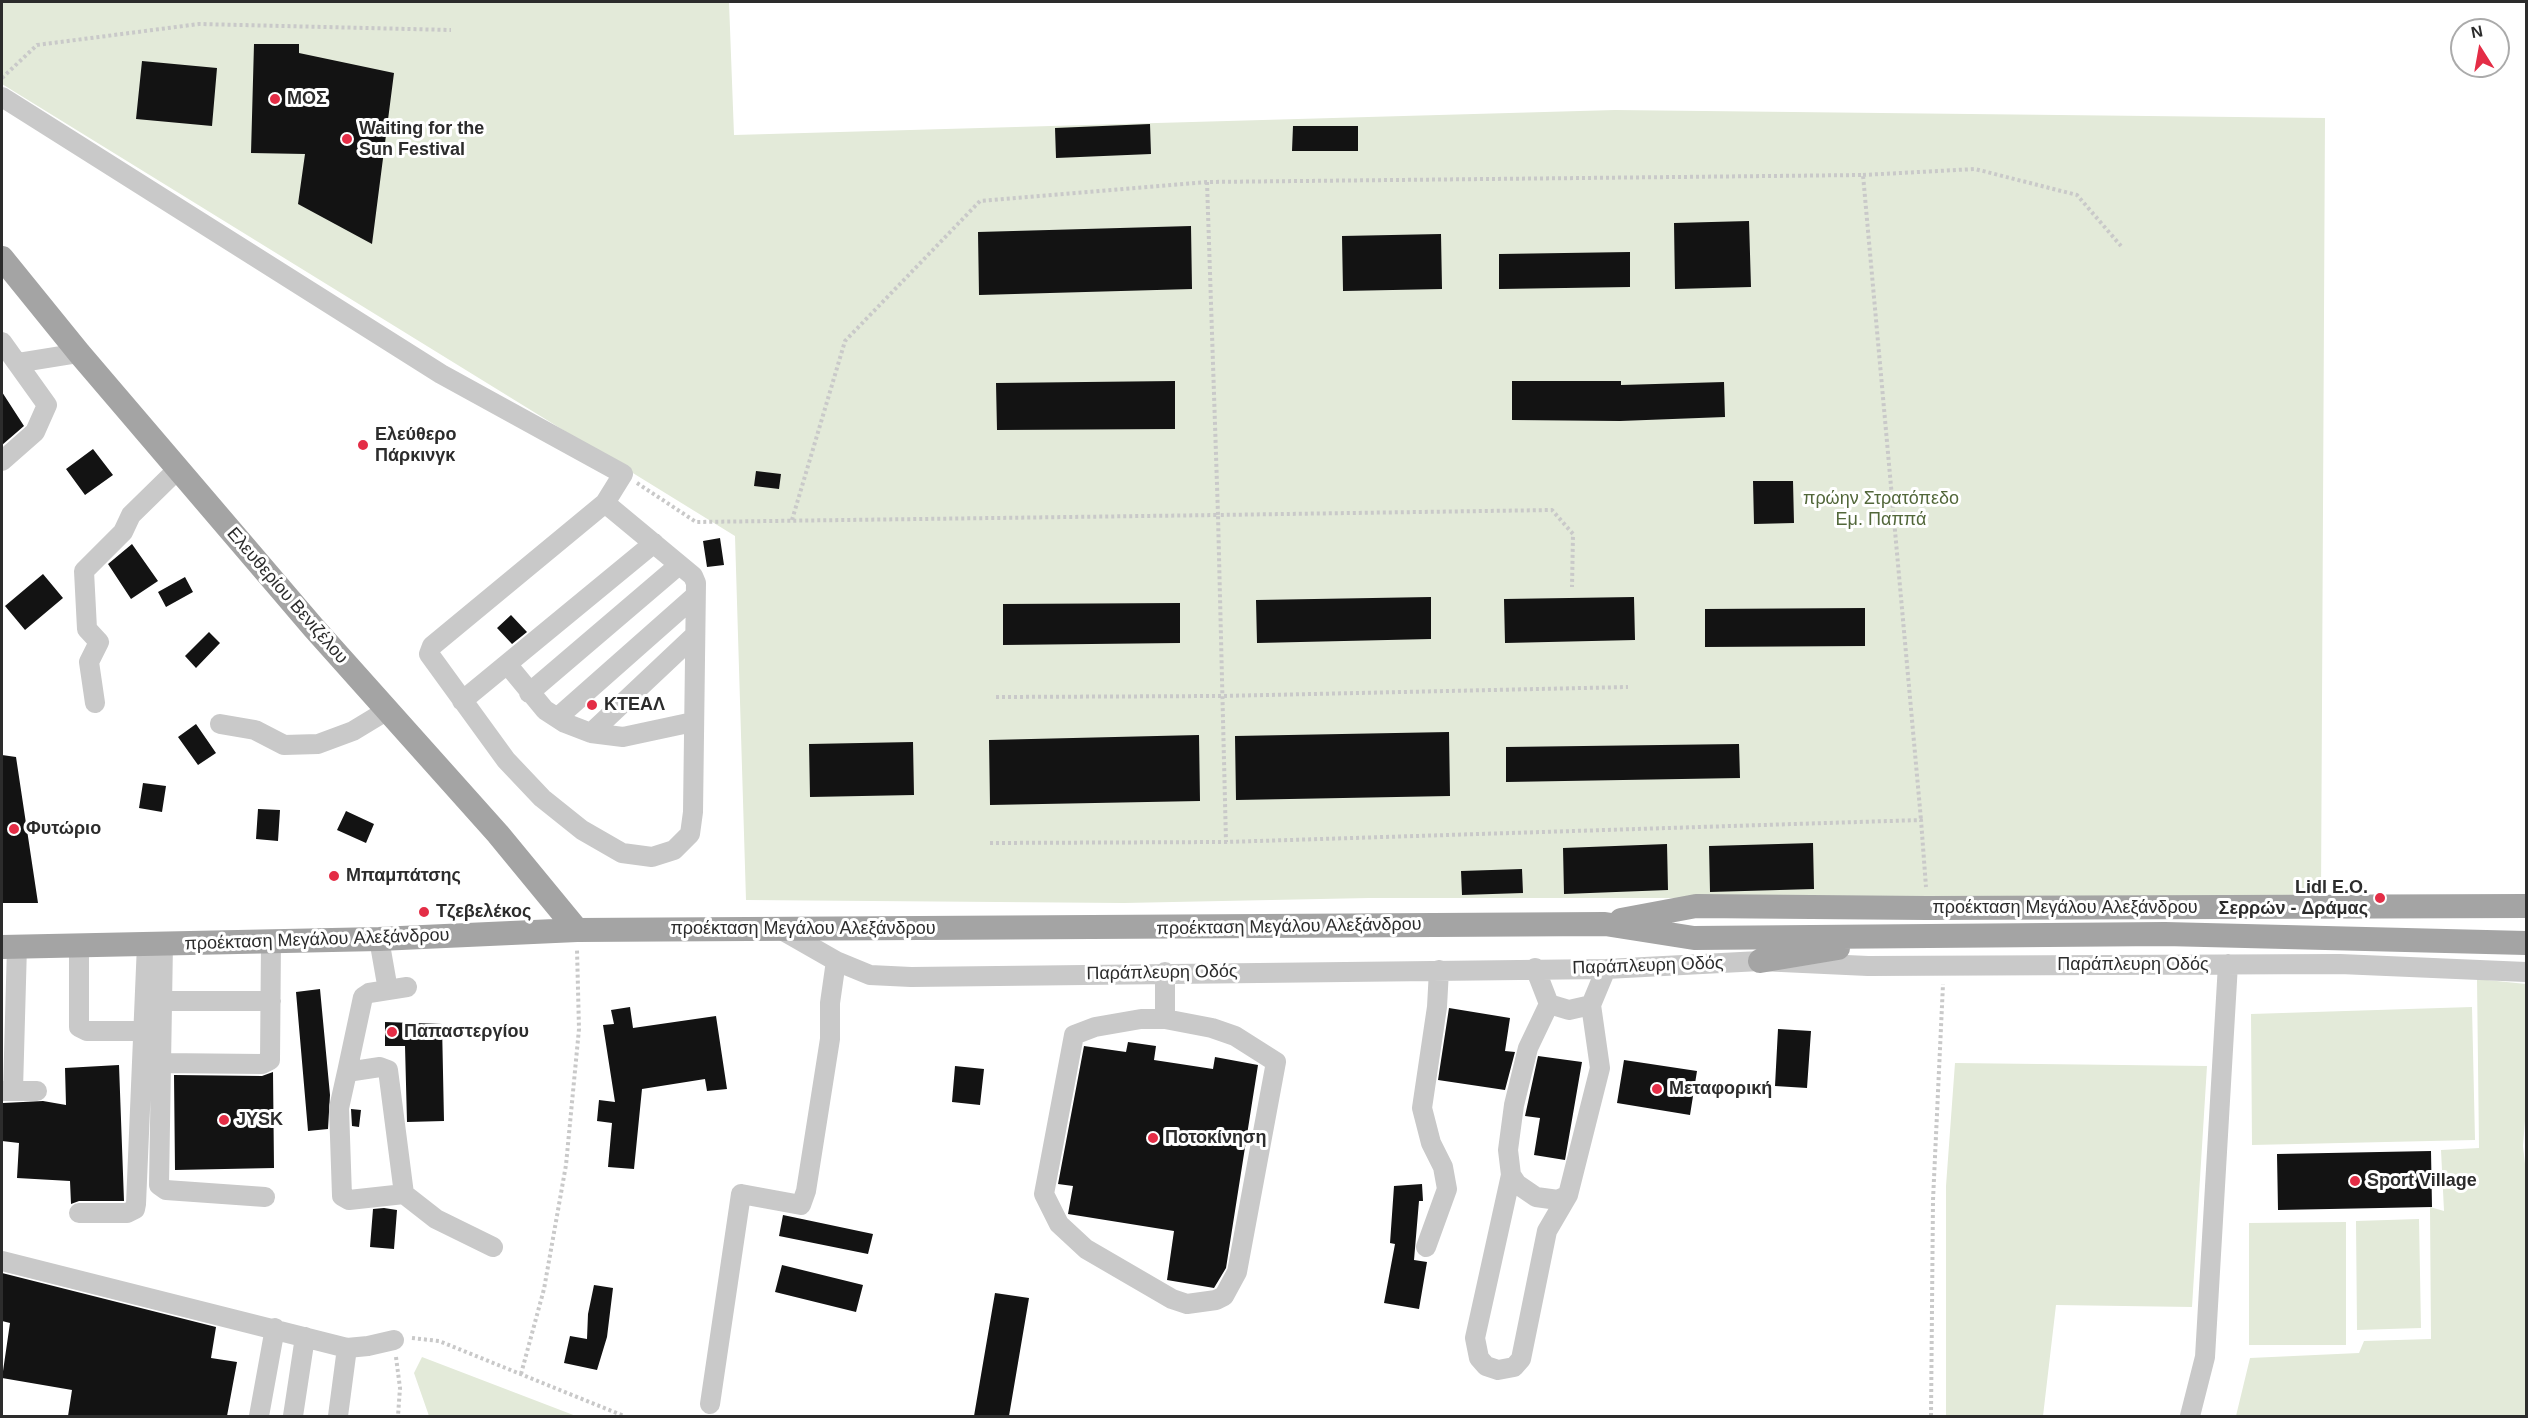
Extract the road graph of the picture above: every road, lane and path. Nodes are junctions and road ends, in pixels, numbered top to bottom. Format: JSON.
{"nodes":[{"id":1,"x":451,"y":30,"type":"dead end"},
{"id":2,"x":2,"y":79,"type":"edge"},
{"id":3,"x":2,"y":97,"type":"edge"},
{"id":4,"x":1863,"y":175,"type":"junction"},
{"id":5,"x":1207,"y":182,"type":"junction"},
{"id":6,"x":2121,"y":246,"type":"dead end"},
{"id":7,"x":3,"y":264,"type":"edge"},
{"id":8,"x":2,"y":342,"type":"edge"},
{"id":9,"x":79,"y":353,"type":"junction"},
{"id":10,"x":17,"y":363,"type":"junction"},
{"id":11,"x":2,"y":461,"type":"edge"},
{"id":12,"x":178,"y":469,"type":"junction"},
{"id":13,"x":623,"y":474,"type":"junction"},
{"id":14,"x":606,"y":503,"type":"junction"},
{"id":15,"x":1218,"y":515,"type":"junction"},
{"id":16,"x":792,"y":520,"type":"junction"},
{"id":17,"x":654,"y":543,"type":"junction"},
{"id":18,"x":679,"y":565,"type":"junction"},
{"id":19,"x":1572,"y":586,"type":"dead end"},
{"id":20,"x":695,"y":596,"type":"junction"},
{"id":21,"x":695,"y":635,"type":"junction"},
{"id":22,"x":507,"y":664,"type":"junction"},
{"id":23,"x":1628,"y":687,"type":"dead end"},
{"id":24,"x":529,"y":693,"type":"junction"},
{"id":25,"x":1222,"y":696,"type":"junction"},
{"id":26,"x":996,"y":697,"type":"dead end"},
{"id":27,"x":462,"y":701,"type":"junction"},
{"id":28,"x":95,"y":703,"type":"dead end"},
{"id":29,"x":386,"y":711,"type":"junction"},
{"id":30,"x":557,"y":718,"type":"junction"},
{"id":31,"x":693,"y":722,"type":"junction"},
{"id":32,"x":220,"y":724,"type":"dead end"},
{"id":33,"x":591,"y":733,"type":"junction"},
{"id":34,"x":1921,"y":820,"type":"junction"},
{"id":35,"x":1226,"y":842,"type":"junction"},
{"id":36,"x":990,"y":843,"type":"dead end"},
{"id":37,"x":2526,"y":906,"type":"edge"},
{"id":38,"x":1927,"y":908,"type":"junction"},
{"id":39,"x":1605,"y":924,"type":"junction"},
{"id":40,"x":780,"y":929,"type":"junction"},
{"id":41,"x":577,"y":930,"type":"junction"},
{"id":42,"x":1908,"y":936,"type":"junction"},
{"id":43,"x":379,"y":939,"type":"junction"},
{"id":44,"x":271,"y":942,"type":"junction"},
{"id":45,"x":2526,"y":943,"type":"edge"},
{"id":46,"x":155,"y":944,"type":"junction"},
{"id":47,"x":79,"y":946,"type":"junction"},
{"id":48,"x":9,"y":947,"type":"edge"},
{"id":49,"x":1760,"y":961,"type":"junction"},
{"id":50,"x":836,"y":962,"type":"junction"},
{"id":51,"x":2228,"y":964,"type":"junction"},
{"id":52,"x":1944,"y":965,"type":"junction"},
{"id":53,"x":1535,"y":968,"type":"junction"},
{"id":54,"x":1606,"y":969,"type":"junction"},
{"id":55,"x":1439,"y":970,"type":"junction"},
{"id":56,"x":1165,"y":972,"type":"junction"},
{"id":57,"x":2526,"y":972,"type":"edge"},
{"id":58,"x":162,"y":1001,"type":"junction"},
{"id":59,"x":271,"y":1001,"type":"junction"},
{"id":60,"x":1549,"y":1004,"type":"junction"},
{"id":61,"x":1591,"y":1005,"type":"junction"},
{"id":62,"x":1165,"y":1019,"type":"junction"},
{"id":63,"x":143,"y":1031,"type":"junction"},
{"id":64,"x":160,"y":1062,"type":"junction"},
{"id":65,"x":347,"y":1072,"type":"junction"},
{"id":66,"x":7,"y":1090,"type":"edge"},
{"id":67,"x":37,"y":1091,"type":"dead end"},
{"id":68,"x":1511,"y":1175,"type":"junction"},
{"id":69,"x":404,"y":1194,"type":"junction"},
{"id":70,"x":1568,"y":1196,"type":"junction"},
{"id":71,"x":265,"y":1197,"type":"dead end"},
{"id":72,"x":79,"y":1213,"type":"dead end"},
{"id":73,"x":493,"y":1247,"type":"dead end"},
{"id":74,"x":1426,"y":1248,"type":"dead end"},
{"id":75,"x":2,"y":1261,"type":"edge"},
{"id":76,"x":276,"y":1328,"type":"junction"},
{"id":77,"x":305,"y":1336,"type":"junction"},
{"id":78,"x":394,"y":1340,"type":"junction"},
{"id":79,"x":347,"y":1348,"type":"junction"},
{"id":80,"x":521,"y":1374,"type":"junction"},
{"id":81,"x":710,"y":1404,"type":"dead end"},
{"id":82,"x":259,"y":1416,"type":"edge"},
{"id":83,"x":293,"y":1416,"type":"edge"},
{"id":84,"x":338,"y":1416,"type":"edge"},
{"id":85,"x":398,"y":1416,"type":"edge"},
{"id":86,"x":624,"y":1416,"type":"edge"},
{"id":87,"x":1931,"y":1416,"type":"edge"},
{"id":88,"x":2190,"y":1416,"type":"edge"}],
"edges":[{"from":1,"to":2,"type":"path"},
{"from":3,"to":13,"type":"street"},
{"from":4,"to":5,"type":"path"},
{"from":4,"to":6,"type":"path"},
{"from":4,"to":34,"type":"path"},
{"from":5,"to":15,"type":"path"},
{"from":5,"to":16,"type":"path"},
{"from":7,"to":9,"type":"main road","name":"Ελευθερίου Βενιζέλου"},
{"from":8,"to":10,"type":"street"},
{"from":9,"to":10,"type":"street"},
{"from":9,"to":12,"type":"main road","name":"Ελευθερίου Βενιζέλου"},
{"from":10,"to":11,"type":"street"},
{"from":12,"to":28,"type":"street"},
{"from":12,"to":29,"type":"main road","name":"Ελευθερίου Βενιζέλου"},
{"from":13,"to":14,"type":"street"},
{"from":13,"to":16,"type":"path"},
{"from":14,"to":17,"type":"street"},
{"from":14,"to":27,"type":"street"},
{"from":15,"to":16,"type":"path"},
{"from":15,"to":19,"type":"path"},
{"from":15,"to":25,"type":"path"},
{"from":17,"to":18,"type":"street"},
{"from":17,"to":22,"type":"street"},
{"from":18,"to":20,"type":"street"},
{"from":18,"to":24,"type":"street"},
{"from":20,"to":21,"type":"street"},
{"from":20,"to":30,"type":"street"},
{"from":21,"to":31,"type":"street"},
{"from":21,"to":33,"type":"street"},
{"from":22,"to":24,"type":"street"},
{"from":22,"to":27,"type":"street"},
{"from":23,"to":25,"type":"path"},
{"from":24,"to":30,"type":"street"},
{"from":25,"to":26,"type":"path"},
{"from":25,"to":35,"type":"path"},
{"from":27,"to":31,"type":"street"},
{"from":29,"to":32,"type":"street"},
{"from":29,"to":41,"type":"main road","name":"Ελευθερίου Βενιζέλου"},
{"from":30,"to":33,"type":"street"},
{"from":31,"to":33,"type":"street"},
{"from":34,"to":35,"type":"path"},
{"from":34,"to":38,"type":"path"},
{"from":35,"to":36,"type":"path"},
{"from":37,"to":38,"type":"main road","name":"προέκταση Μεγάλου Αλεξάνδρου"},
{"from":38,"to":39,"type":"main road","name":"προέκταση Μεγάλου Αλεξάνδρου"},
{"from":39,"to":40,"type":"main road","name":"προέκταση Μεγάλου Αλεξάνδρου"},
{"from":39,"to":42,"type":"main road","name":"προέκταση Μεγάλου Αλεξάνδρου"},
{"from":40,"to":41,"type":"main road","name":"προέκταση Μεγάλου Αλεξάνδρου"},
{"from":40,"to":50,"type":"street","name":"Παράπλευρη Οδός"},
{"from":41,"to":43,"type":"main road","name":"προέκταση Μεγάλου Αλεξάνδρου"},
{"from":41,"to":80,"type":"path"},
{"from":42,"to":45,"type":"main road","name":"προέκταση Μεγάλου Αλεξάνδρου"},
{"from":42,"to":49,"type":"main road"},
{"from":43,"to":44,"type":"main road","name":"προέκταση Μεγάλου Αλεξάνδρου"},
{"from":43,"to":65,"type":"street"},
{"from":44,"to":46,"type":"main road","name":"προέκταση Μεγάλου Αλεξάνδρου"},
{"from":44,"to":59,"type":"street"},
{"from":46,"to":47,"type":"main road","name":"προέκταση Μεγάλου Αλεξάνδρου"},
{"from":46,"to":58,"type":"street"},
{"from":46,"to":63,"type":"street"},
{"from":47,"to":48,"type":"main road","name":"προέκταση Μεγάλου Αλεξάνδρου"},
{"from":47,"to":63,"type":"street"},
{"from":48,"to":66,"type":"street"},
{"from":49,"to":52,"type":"street","name":"Παράπλευρη Οδός"},
{"from":49,"to":54,"type":"street","name":"Παράπλευρη Οδός"},
{"from":50,"to":56,"type":"street","name":"Παράπλευρη Οδός"},
{"from":50,"to":81,"type":"street"},
{"from":51,"to":52,"type":"street","name":"Παράπλευρη Οδός"},
{"from":51,"to":57,"type":"street","name":"Παράπλευρη Οδός"},
{"from":51,"to":88,"type":"street"},
{"from":52,"to":87,"type":"path"},
{"from":53,"to":54,"type":"street","name":"Παράπλευρη Οδός"},
{"from":53,"to":55,"type":"street","name":"Παράπλευρη Οδός"},
{"from":53,"to":60,"type":"street"},
{"from":54,"to":61,"type":"street"},
{"from":55,"to":56,"type":"street","name":"Παράπλευρη Οδός"},
{"from":55,"to":74,"type":"street"},
{"from":56,"to":62,"type":"street"},
{"from":58,"to":59,"type":"street"},
{"from":58,"to":64,"type":"street"},
{"from":59,"to":64,"type":"street"},
{"from":60,"to":61,"type":"street"},
{"from":60,"to":68,"type":"street"},
{"from":61,"to":70,"type":"street"},
{"from":62,"to":62,"type":"street"},
{"from":63,"to":72,"type":"street"},
{"from":64,"to":71,"type":"street"},
{"from":65,"to":69,"type":"street"},
{"from":65,"to":69,"type":"street"},
{"from":66,"to":67,"type":"street"},
{"from":68,"to":70,"type":"street"},
{"from":68,"to":70,"type":"street"},
{"from":69,"to":73,"type":"street"},
{"from":75,"to":76,"type":"street"},
{"from":76,"to":77,"type":"street"},
{"from":76,"to":82,"type":"street"},
{"from":77,"to":79,"type":"street"},
{"from":77,"to":83,"type":"street"},
{"from":78,"to":79,"type":"street"},
{"from":78,"to":80,"type":"path"},
{"from":78,"to":85,"type":"path"},
{"from":79,"to":84,"type":"street"},
{"from":80,"to":86,"type":"path"}]}
